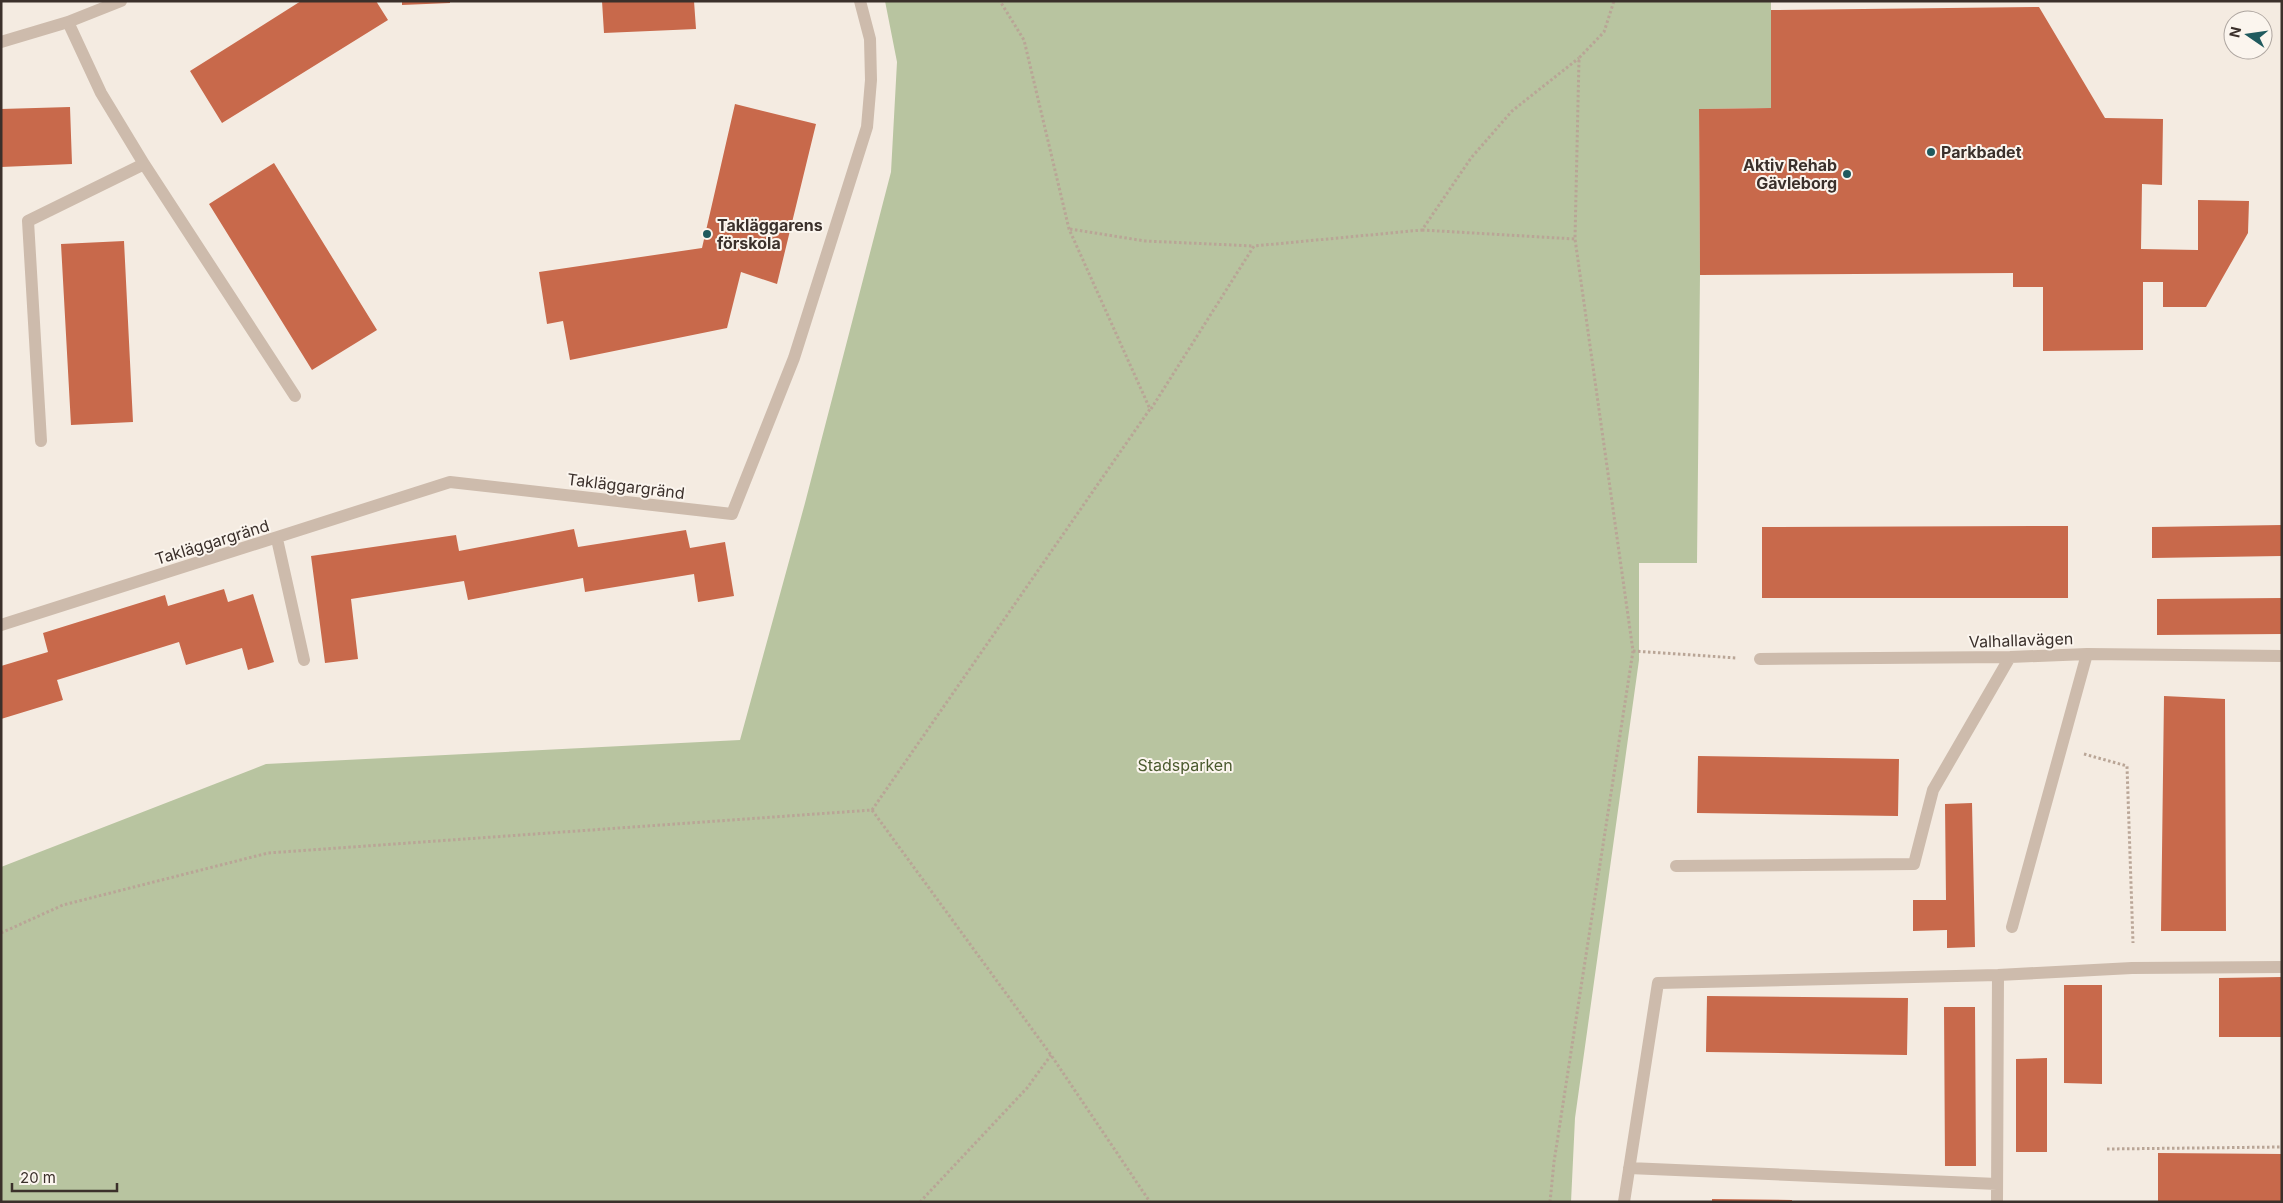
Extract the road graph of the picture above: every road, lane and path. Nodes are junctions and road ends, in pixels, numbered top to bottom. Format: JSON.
{"nodes":[{"id":1,"x":121,"y":1,"type":"edge"},
{"id":2,"x":860,"y":1,"type":"edge"},
{"id":3,"x":1000,"y":1,"type":"edge"},
{"id":4,"x":1614,"y":1,"type":"edge"},
{"id":5,"x":68,"y":22,"type":"junction"},
{"id":6,"x":1,"y":42,"type":"edge"},
{"id":7,"x":1580,"y":58,"type":"junction"},
{"id":8,"x":144,"y":164,"type":"junction"},
{"id":9,"x":1069,"y":229,"type":"junction"},
{"id":10,"x":1422,"y":230,"type":"junction"},
{"id":11,"x":1575,"y":239,"type":"junction"},
{"id":12,"x":1254,"y":246,"type":"junction"},
{"id":13,"x":295,"y":396,"type":"dead end"},
{"id":14,"x":1150,"y":410,"type":"junction"},
{"id":15,"x":41,"y":441,"type":"dead end"},
{"id":16,"x":277,"y":539,"type":"junction"},
{"id":17,"x":1,"y":625,"type":"edge"},
{"id":18,"x":1633,"y":651,"type":"junction"},
{"id":19,"x":2087,"y":654,"type":"junction"},
{"id":20,"x":2282,"y":656,"type":"edge"},
{"id":21,"x":2004,"y":657,"type":"junction"},
{"id":22,"x":1760,"y":659,"type":"joint"},
{"id":23,"x":304,"y":660,"type":"dead end"},
{"id":24,"x":2062,"y":748,"type":"junction"},
{"id":25,"x":872,"y":810,"type":"junction"},
{"id":26,"x":1676,"y":866,"type":"dead end"},
{"id":27,"x":2012,"y":927,"type":"dead end"},
{"id":28,"x":1,"y":933,"type":"edge"},
{"id":29,"x":2134,"y":968,"type":"junction"},
{"id":30,"x":2282,"y":968,"type":"edge"},
{"id":31,"x":1998,"y":975,"type":"junction"},
{"id":32,"x":1051,"y":1055,"type":"junction"},
{"id":33,"x":2282,"y":1147,"type":"edge"},
{"id":34,"x":2107,"y":1149,"type":"dead end"},
{"id":35,"x":1629,"y":1168,"type":"junction"},
{"id":36,"x":1997,"y":1184,"type":"junction"},
{"id":37,"x":920,"y":1202,"type":"edge"},
{"id":38,"x":1150,"y":1202,"type":"edge"},
{"id":39,"x":1550,"y":1202,"type":"edge"},
{"id":40,"x":1624,"y":1202,"type":"edge"},
{"id":41,"x":1997,"y":1202,"type":"edge"}],
"edges":[{"from":1,"to":5,"type":"street"},
{"from":2,"to":16,"type":"street","name":"Takläggargränd"},
{"from":3,"to":9,"type":"path"},
{"from":4,"to":7,"type":"path"},
{"from":5,"to":6,"type":"street"},
{"from":5,"to":8,"type":"street"},
{"from":7,"to":10,"type":"path"},
{"from":7,"to":11,"type":"path"},
{"from":8,"to":13,"type":"street"},
{"from":8,"to":15,"type":"street"},
{"from":9,"to":12,"type":"path"},
{"from":9,"to":14,"type":"path"},
{"from":10,"to":11,"type":"path"},
{"from":10,"to":12,"type":"path"},
{"from":11,"to":18,"type":"path"},
{"from":12,"to":14,"type":"path"},
{"from":14,"to":25,"type":"path"},
{"from":16,"to":17,"type":"street","name":"Takläggargränd"},
{"from":16,"to":23,"type":"street"},
{"from":18,"to":22,"type":"path"},
{"from":18,"to":39,"type":"path"},
{"from":19,"to":20,"type":"street","name":"Valhallavägen"},
{"from":19,"to":21,"type":"street","name":"Valhallavägen"},
{"from":19,"to":24,"type":"street"},
{"from":21,"to":22,"type":"street","name":"Valhallavägen"},
{"from":21,"to":26,"type":"street"},
{"from":24,"to":27,"type":"street"},
{"from":24,"to":29,"type":"path"},
{"from":25,"to":28,"type":"path"},
{"from":25,"to":32,"type":"path"},
{"from":29,"to":30,"type":"street"},
{"from":29,"to":31,"type":"street"},
{"from":31,"to":35,"type":"street"},
{"from":31,"to":36,"type":"street"},
{"from":32,"to":37,"type":"path"},
{"from":32,"to":38,"type":"path"},
{"from":33,"to":34,"type":"path"},
{"from":35,"to":36,"type":"street"},
{"from":35,"to":40,"type":"street"},
{"from":36,"to":41,"type":"street"}]}
